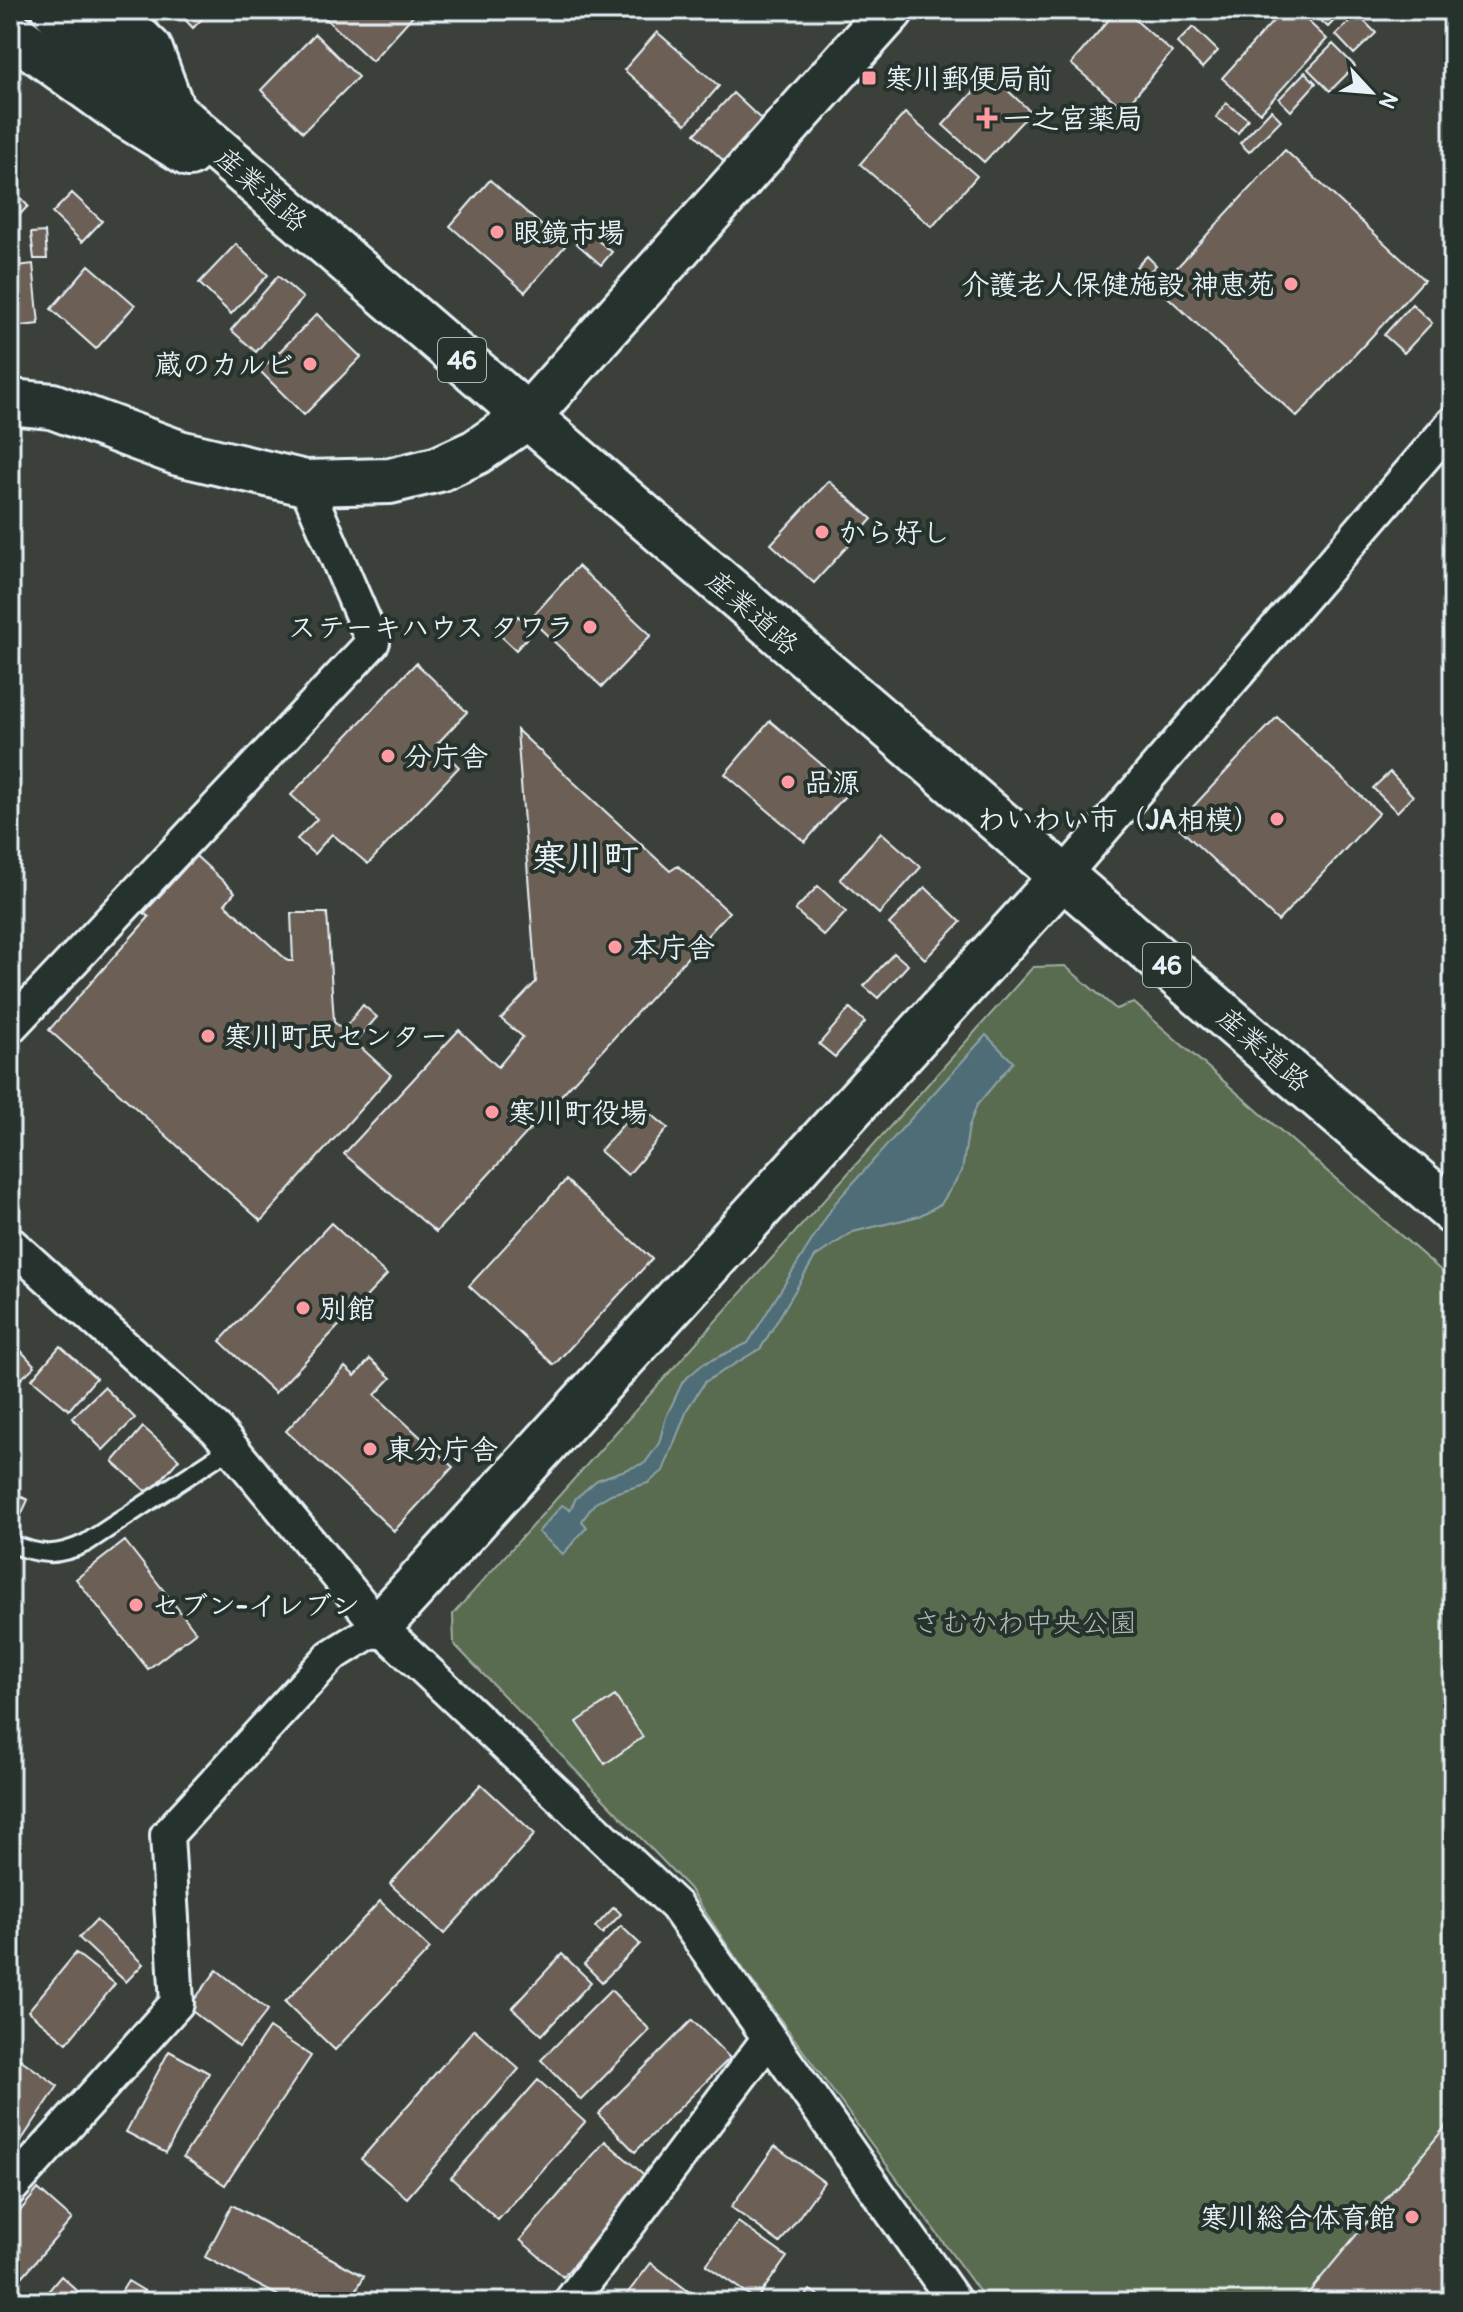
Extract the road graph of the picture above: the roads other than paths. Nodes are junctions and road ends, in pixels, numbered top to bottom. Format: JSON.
{"nodes":[{"id":1,"x":55,"y":10,"type":"edge"},
{"id":2,"x":109,"y":10,"type":"edge"},
{"id":3,"x":891,"y":10,"type":"edge"},
{"id":4,"x":10,"y":32,"type":"edge"},
{"id":5,"x":172,"y":112,"type":"junction"},
{"id":6,"x":294,"y":217,"type":"junction"},
{"id":7,"x":10,"y":402,"type":"edge"},
{"id":8,"x":527,"y":417,"type":"junction"},
{"id":9,"x":1453,"y":423,"type":"edge"},
{"id":10,"x":305,"y":483,"type":"junction"},
{"id":11,"x":1063,"y":876,"type":"junction"},
{"id":12,"x":10,"y":1027,"type":"edge"},
{"id":13,"x":1453,"y":1212,"type":"edge"},
{"id":14,"x":10,"y":1243,"type":"edge"},
{"id":15,"x":232,"y":1447,"type":"junction"},
{"id":16,"x":10,"y":1543,"type":"edge"},
{"id":17,"x":379,"y":1626,"type":"junction"},
{"id":18,"x":769,"y":2038,"type":"junction"},
{"id":19,"x":10,"y":2189,"type":"edge"},
{"id":20,"x":570,"y":2302,"type":"edge"},
{"id":21,"x":955,"y":2302,"type":"edge"}],
"edges":[{"from":1,"to":5,"type":"main road","name":"産業道路","number":"46"},
{"from":2,"to":5,"type":"main road"},
{"from":3,"to":8,"type":"main road"},
{"from":4,"to":6,"type":"main road"},
{"from":5,"to":6,"type":"main road","name":"産業道路","number":"46"},
{"from":6,"to":8,"type":"main road","name":"産業道路","number":"46"},
{"from":7,"to":10,"type":"main road"},
{"from":8,"to":10,"type":"main road"},
{"from":8,"to":11,"type":"main road","name":"産業道路","number":"46"},
{"from":9,"to":11,"type":"street"},
{"from":10,"to":12,"type":"street"},
{"from":11,"to":13,"type":"main road","name":"産業道路","number":"46"},
{"from":11,"to":17,"type":"main road"},
{"from":14,"to":15,"type":"street"},
{"from":15,"to":16,"type":"lane"},
{"from":15,"to":17,"type":"street"},
{"from":17,"to":18,"type":"street"},
{"from":17,"to":19,"type":"street"},
{"from":18,"to":20,"type":"street"},
{"from":18,"to":21,"type":"street"}]}
